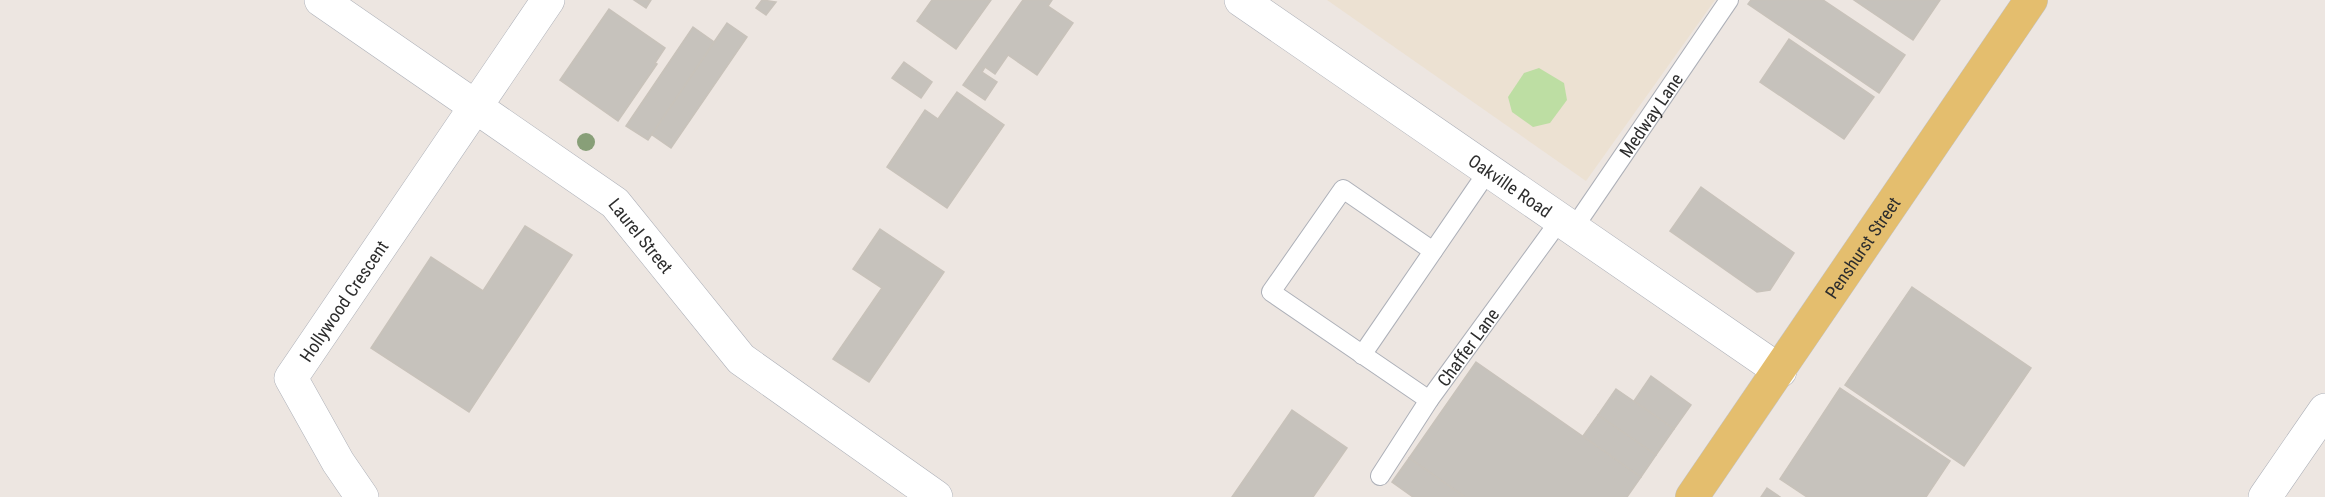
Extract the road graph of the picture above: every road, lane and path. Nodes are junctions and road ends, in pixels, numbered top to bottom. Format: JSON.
{"nodes":[{"id":1,"x":321,"y":0,"type":"edge"},
{"id":2,"x":548,"y":0,"type":"edge"},
{"id":3,"x":1241,"y":0,"type":"edge"},
{"id":4,"x":1729,"y":0,"type":"edge"},
{"id":5,"x":2031,"y":0,"type":"edge"},
{"id":6,"x":474,"y":106,"type":"junction"},
{"id":7,"x":1488,"y":171,"type":"junction"},
{"id":8,"x":1566,"y":225,"type":"junction"},
{"id":9,"x":1433,"y":251,"type":"junction"},
{"id":10,"x":1362,"y":355,"type":"junction"},
{"id":11,"x":1780,"y":371,"type":"junction"},
{"id":12,"x":1429,"y":400,"type":"junction"},
{"id":13,"x":2325,"y":410,"type":"edge"},
{"id":14,"x":1380,"y":476,"type":"dead end"},
{"id":15,"x":362,"y":497,"type":"edge"},
{"id":16,"x":936,"y":497,"type":"edge"},
{"id":17,"x":1692,"y":497,"type":"edge"},
{"id":18,"x":2265,"y":497,"type":"edge"}],
"edges":[{"from":1,"to":6,"type":"street","name":"Laurel Street"},
{"from":2,"to":6,"type":"street"},
{"from":3,"to":7,"type":"street","name":"Oakville Road"},
{"from":4,"to":8,"type":"lane","name":"Medway Lane"},
{"from":5,"to":11,"type":"main road","name":"Penshurst Street"},
{"from":6,"to":15,"type":"street","name":"Hollywood Crescent"},
{"from":6,"to":16,"type":"street","name":"Laurel Street"},
{"from":7,"to":8,"type":"street","name":"Oakville Road"},
{"from":7,"to":9,"type":"lane"},
{"from":8,"to":11,"type":"street","name":"Oakville Road"},
{"from":8,"to":12,"type":"lane","name":"Chaffer Lane"},
{"from":9,"to":10,"type":"lane"},
{"from":9,"to":10,"type":"lane"},
{"from":10,"to":12,"type":"lane"},
{"from":11,"to":17,"type":"main road","name":"Penshurst Street"},
{"from":12,"to":14,"type":"lane","name":"Chaffer Lane"},
{"from":13,"to":18,"type":"street"}]}
